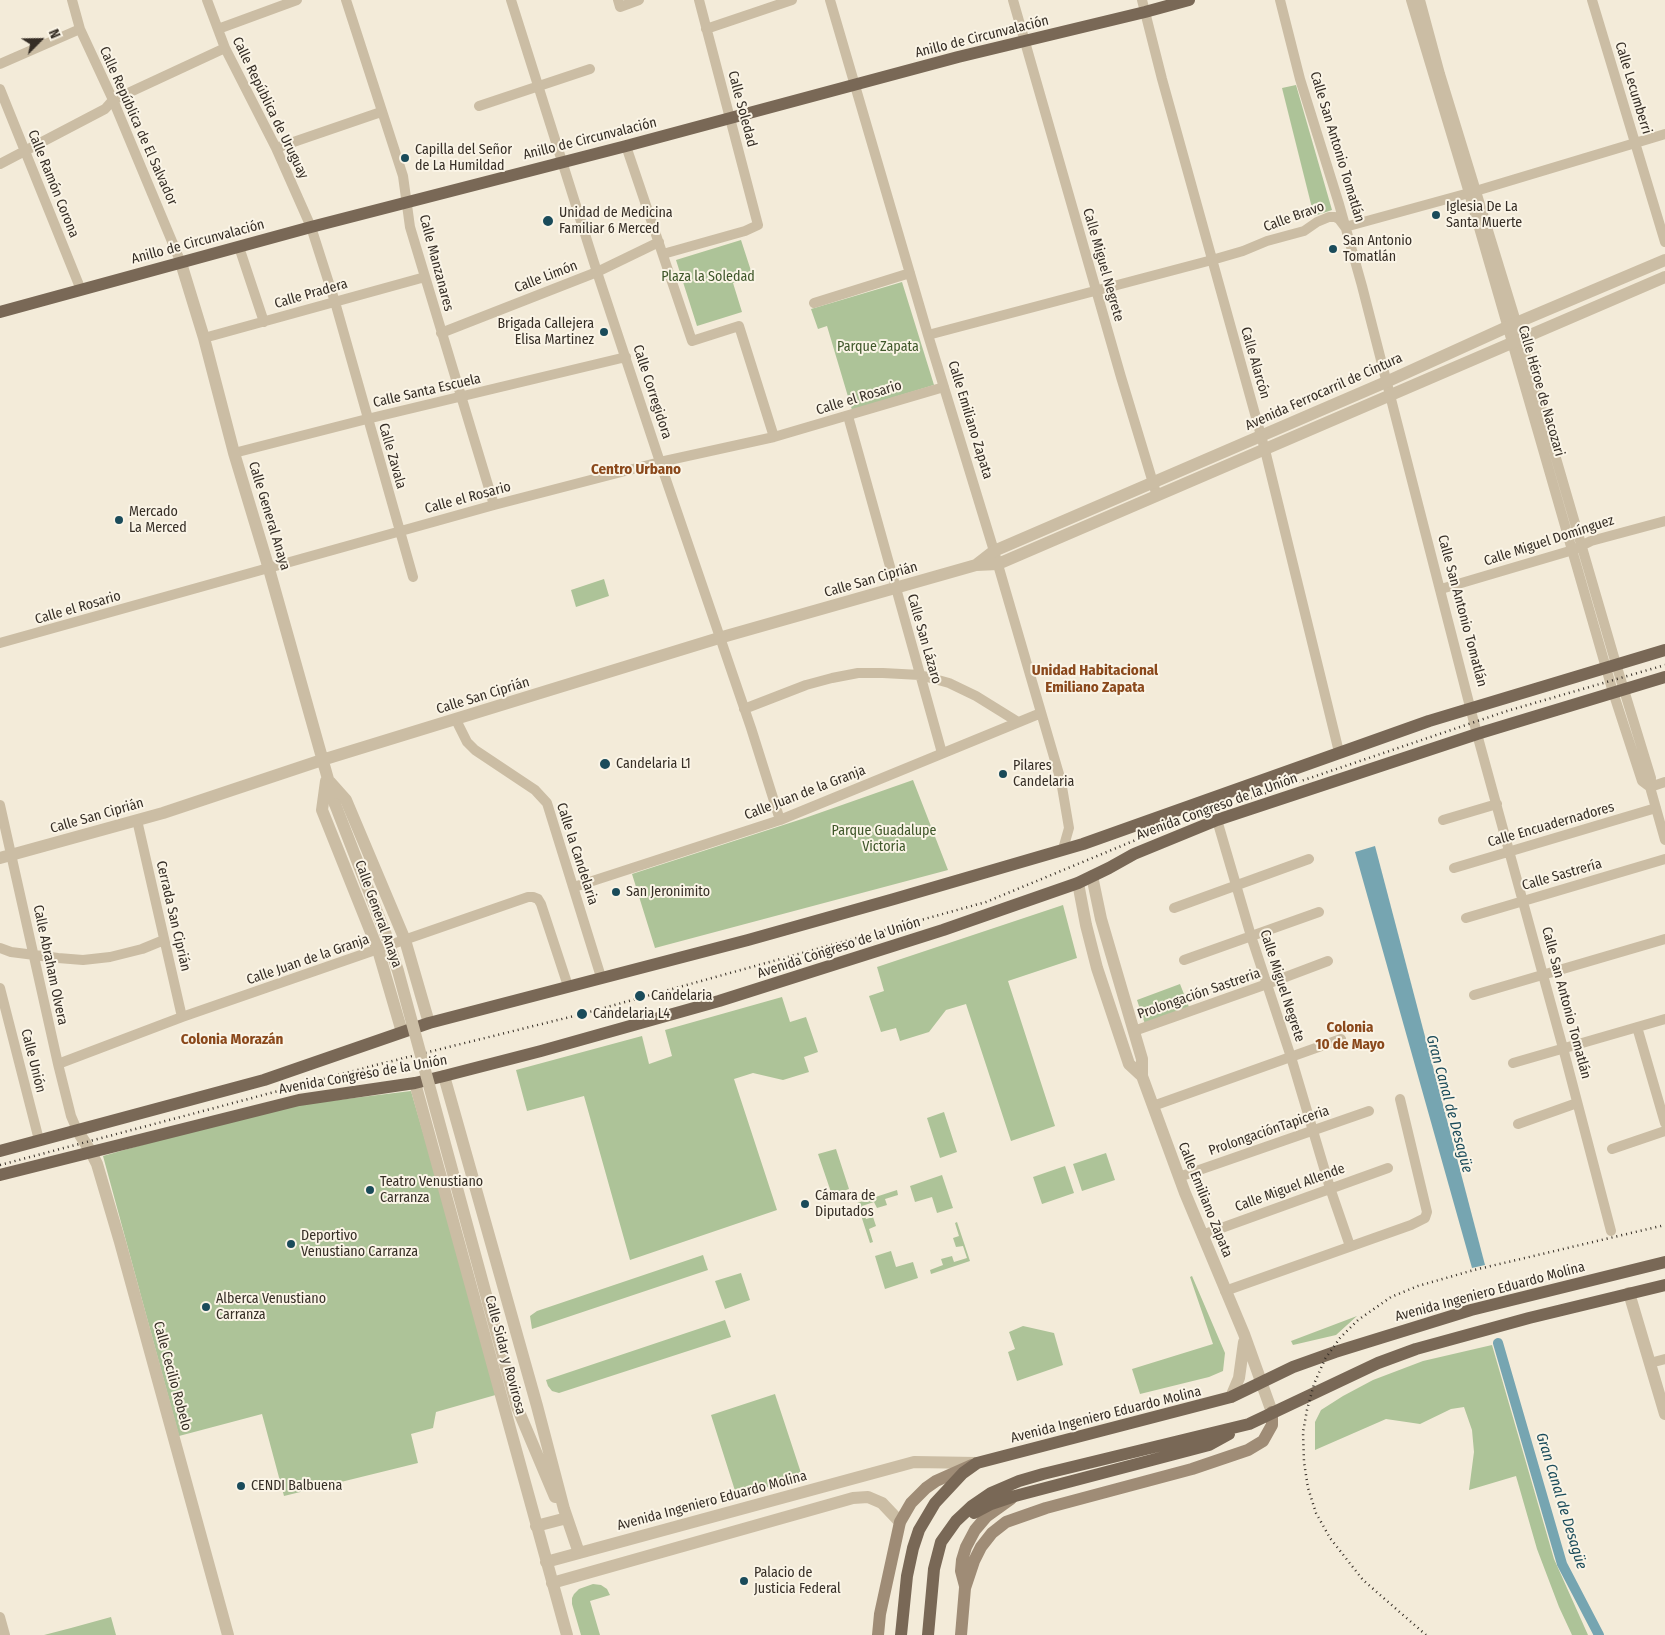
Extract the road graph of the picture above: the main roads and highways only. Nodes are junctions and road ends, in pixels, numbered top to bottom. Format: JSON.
{"nodes":[{"id":1,"x":1189,"y":0,"type":"edge"},
{"id":2,"x":1143,"y":6,"type":"edge"},
{"id":3,"x":0,"y":312,"type":"edge"},
{"id":4,"x":1665,"y":650,"type":"edge"},
{"id":5,"x":1665,"y":676,"type":"edge"},
{"id":6,"x":0,"y":1151,"type":"edge"},
{"id":7,"x":0,"y":1175,"type":"edge"},
{"id":8,"x":1665,"y":1262,"type":"edge"},
{"id":9,"x":1665,"y":1285,"type":"edge"},
{"id":10,"x":1272,"y":1412,"type":"junction"},
{"id":11,"x":1249,"y":1424,"type":"junction"},
{"id":12,"x":977,"y":1464,"type":"junction"},
{"id":13,"x":1015,"y":1496,"type":"junction"},
{"id":14,"x":956,"y":1522,"type":"junction"},
{"id":15,"x":965,"y":1588,"type":"junction"},
{"id":16,"x":878,"y":1635,"type":"edge"},
{"id":17,"x":902,"y":1635,"type":"edge"},
{"id":18,"x":928,"y":1635,"type":"edge"},
{"id":19,"x":961,"y":1635,"type":"edge"}],
"edges":[{"from":1,"to":2,"type":"main road","name":"Anillo de Circunvalación"},
{"from":2,"to":3,"type":"main road","name":"Anillo de Circunvalación"},
{"from":4,"to":6,"type":"main road","name":"Avenida Congreso de la Unión"},
{"from":5,"to":7,"type":"main road","name":"Avenida Congreso de la Unión"},
{"from":8,"to":12,"type":"main road","name":"Avenida Ingeniero Eduardo Molina"},
{"from":9,"to":10,"type":"main road"},
{"from":10,"to":11,"type":"main road"},
{"from":10,"to":15,"type":"main road"},
{"from":11,"to":13,"type":"main road"},
{"from":11,"to":14,"type":"main road"},
{"from":12,"to":16,"type":"main road"},
{"from":12,"to":17,"type":"main road"},
{"from":13,"to":14,"type":"main road"},
{"from":13,"to":15,"type":"main road"},
{"from":14,"to":18,"type":"main road"},
{"from":15,"to":19,"type":"main road"}]}
